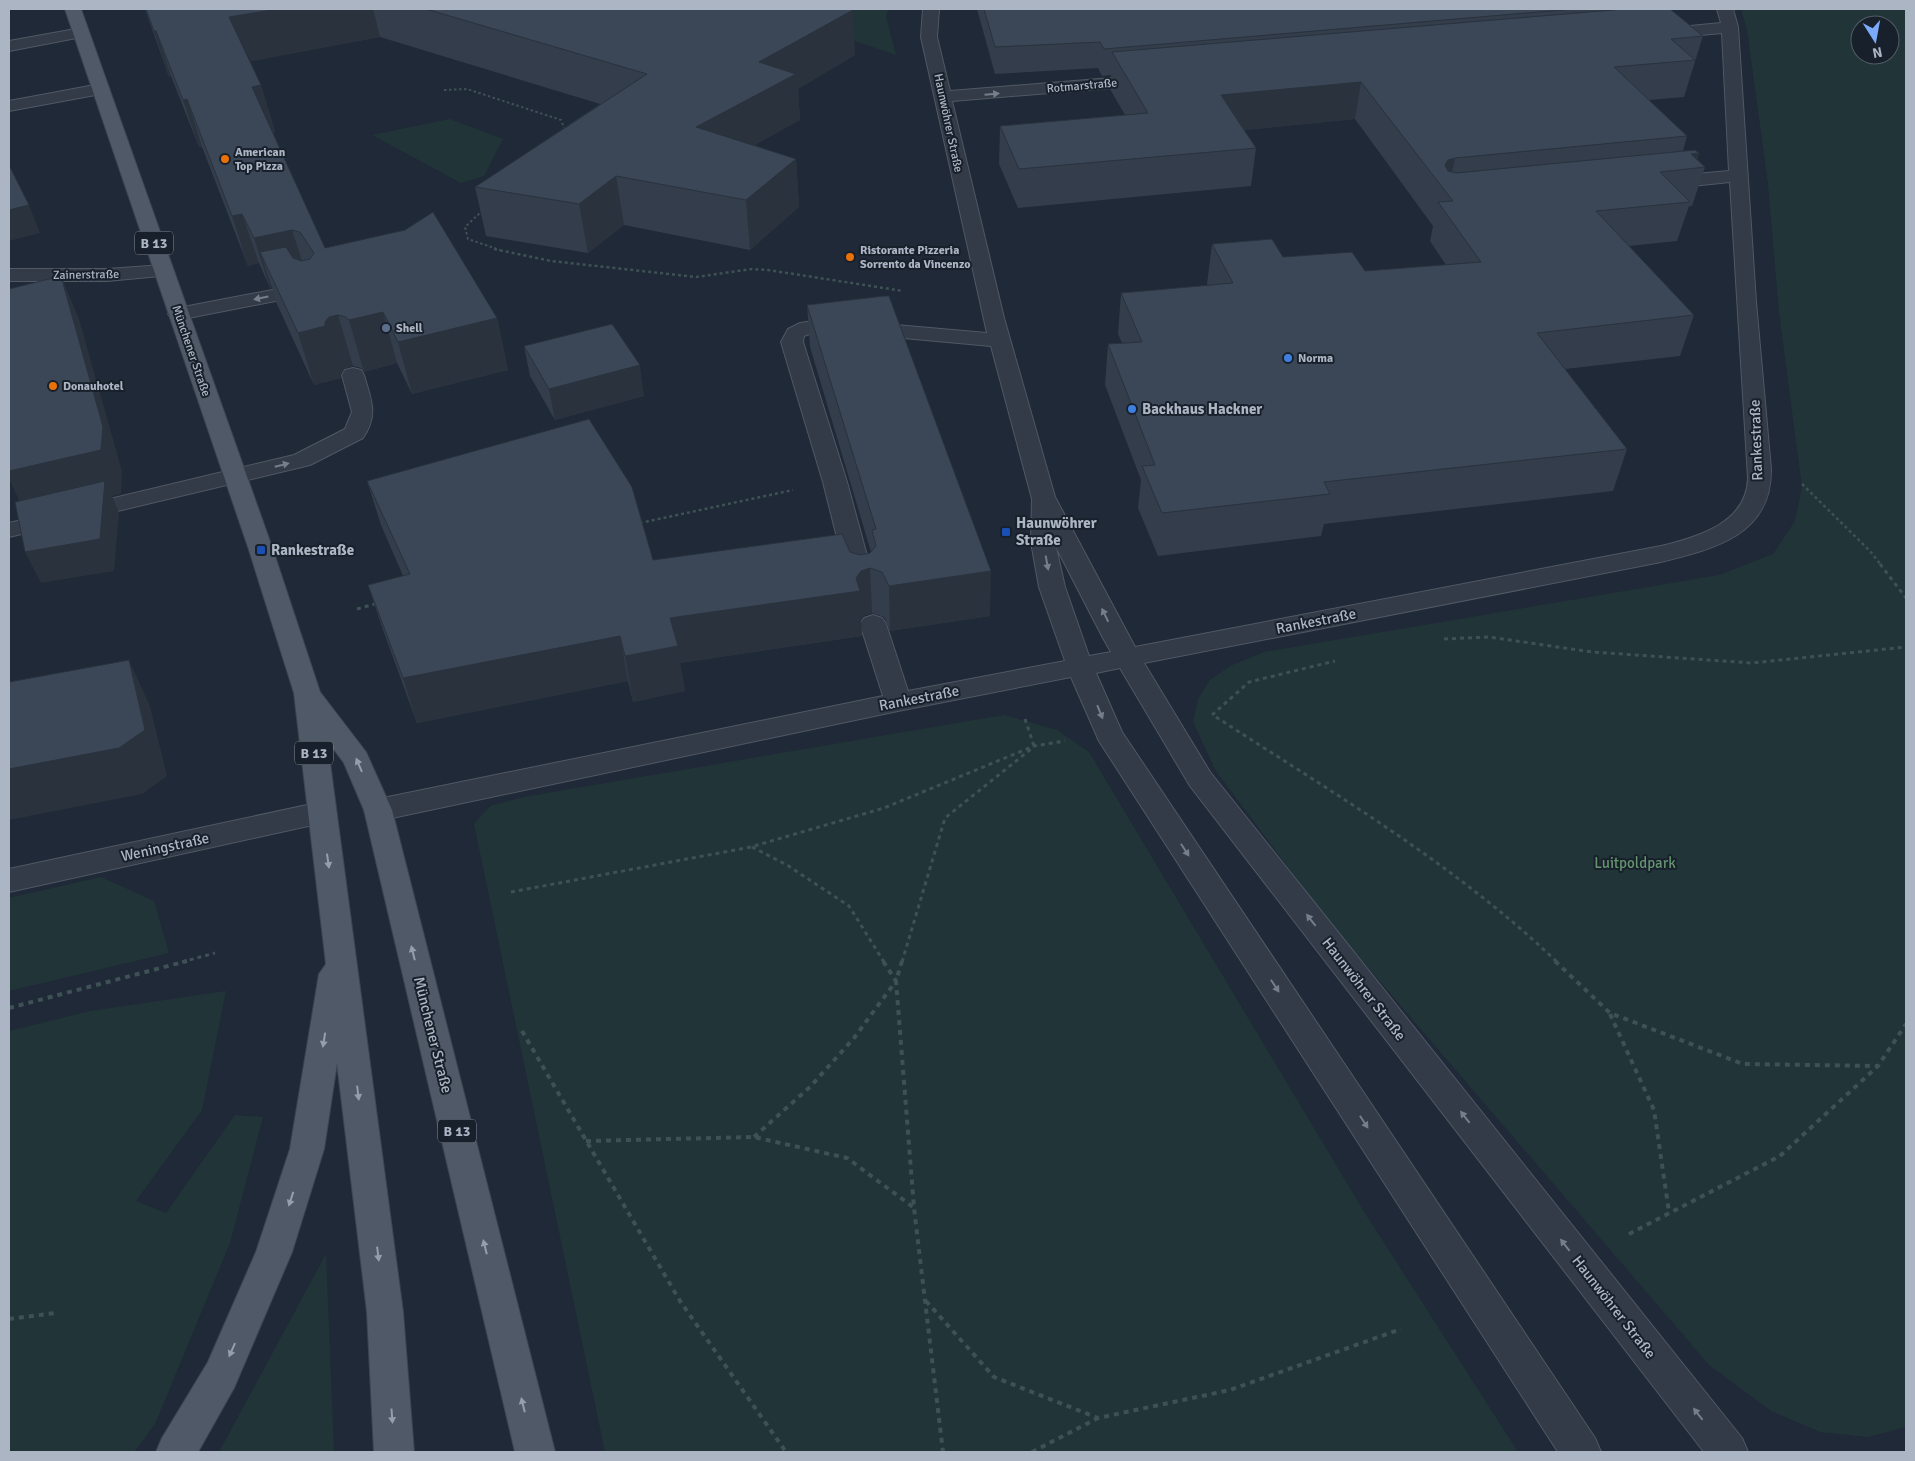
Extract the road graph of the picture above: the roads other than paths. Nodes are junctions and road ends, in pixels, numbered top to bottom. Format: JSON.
{"nodes":[{"id":1,"x":73,"y":9,"type":"edge"},
{"id":2,"x":931,"y":9,"type":"edge"},
{"id":3,"x":1727,"y":18,"type":"edge"},
{"id":4,"x":81,"y":33,"type":"junction"},
{"id":5,"x":1642,"y":35,"type":"edge"},
{"id":6,"x":9,"y":46,"type":"edge"},
{"id":7,"x":1163,"y":78,"type":"edge"},
{"id":8,"x":100,"y":88,"type":"junction"},
{"id":9,"x":943,"y":97,"type":"junction"},
{"id":10,"x":9,"y":106,"type":"edge"},
{"id":11,"x":1738,"y":176,"type":"junction"},
{"id":12,"x":1650,"y":184,"type":"edge"},
{"id":13,"x":164,"y":271,"type":"junction"},
{"id":14,"x":9,"y":275,"type":"edge"},
{"id":15,"x":316,"y":304,"type":"edge"},
{"id":16,"x":178,"y":314,"type":"junction"},
{"id":17,"x":1000,"y":340,"type":"junction"},
{"id":18,"x":353,"y":375,"type":"dead end"},
{"id":19,"x":235,"y":476,"type":"junction"},
{"id":20,"x":1043,"y":497,"type":"junction"},
{"id":21,"x":9,"y":530,"type":"edge"},
{"id":22,"x":863,"y":590,"type":"edge"},
{"id":23,"x":873,"y":624,"type":"dead end"},
{"id":24,"x":1128,"y":658,"type":"junction"},
{"id":25,"x":1082,"y":667,"type":"junction"},
{"id":26,"x":307,"y":693,"type":"junction"},
{"id":27,"x":898,"y":702,"type":"junction"},
{"id":28,"x":378,"y":810,"type":"junction"},
{"id":29,"x":321,"y":813,"type":"junction"},
{"id":30,"x":9,"y":881,"type":"edge"},
{"id":31,"x":340,"y":940,"type":"junction"},
{"id":32,"x":176,"y":1452,"type":"edge"},
{"id":33,"x":394,"y":1452,"type":"edge"},
{"id":34,"x":535,"y":1452,"type":"edge"},
{"id":35,"x":1582,"y":1452,"type":"edge"},
{"id":36,"x":1728,"y":1452,"type":"edge"}],
"edges":[{"from":1,"to":4,"type":"main road","name":"Münchener Straße","number":"B 13"},
{"from":2,"to":9,"type":"street","name":"Haunwöhrer Straße"},
{"from":3,"to":5,"type":"street"},
{"from":3,"to":11,"type":"street","name":"Rankestraße"},
{"from":4,"to":6,"type":"street"},
{"from":4,"to":8,"type":"main road","name":"Münchener Straße","number":"B 13"},
{"from":9,"to":7,"type":"street","name":"Rotmarstraße","one_way":true},
{"from":8,"to":10,"type":"street"},
{"from":8,"to":13,"type":"main road","name":"Münchener Straße","number":"B 13"},
{"from":9,"to":17,"type":"street","name":"Haunwöhrer Straße"},
{"from":11,"to":12,"type":"street"},
{"from":11,"to":24,"type":"street","name":"Rankestraße"},
{"from":13,"to":14,"type":"street","name":"Zainerstraße"},
{"from":13,"to":16,"type":"main road","name":"Münchener Straße","number":"B 13"},
{"from":15,"to":16,"type":"street","one_way":true},
{"from":16,"to":19,"type":"main road","name":"Münchener Straße","number":"B 13"},
{"from":17,"to":20,"type":"street","name":"Haunwöhrer Straße"},
{"from":17,"to":22,"type":"street"},
{"from":19,"to":18,"type":"street","one_way":true},
{"from":19,"to":21,"type":"street"},
{"from":19,"to":26,"type":"main road","name":"Münchener Straße","number":"B 13"},
{"from":24,"to":20,"type":"street","name":"Haunwöhrer Straße","one_way":true},
{"from":20,"to":25,"type":"street","name":"Haunwöhrer Straße","one_way":true},
{"from":23,"to":27,"type":"street"},
{"from":24,"to":25,"type":"street","name":"Rankestraße"},
{"from":36,"to":24,"type":"street","name":"Haunwöhrer Straße","one_way":true},
{"from":25,"to":27,"type":"street","name":"Rankestraße"},
{"from":25,"to":35,"type":"street","name":"Haunwöhrer Straße","one_way":true},
{"from":28,"to":26,"type":"main road","name":"Münchener Straße","number":"B 13","one_way":true},
{"from":26,"to":29,"type":"main road","name":"Münchener Straße","number":"B 13"},
{"from":27,"to":28,"type":"street","name":"Rankestraße"},
{"from":34,"to":28,"type":"main road","name":"Münchener Straße","number":"B 13","one_way":true},
{"from":29,"to":30,"type":"street","name":"Weningstraße"},
{"from":29,"to":31,"type":"main road","name":"Münchener Straße","number":"B 13","one_way":true},
{"from":31,"to":32,"type":"main road","number":"B 13","one_way":true},
{"from":31,"to":33,"type":"main road","name":"Münchener Straße","number":"B 13","one_way":true}]}
